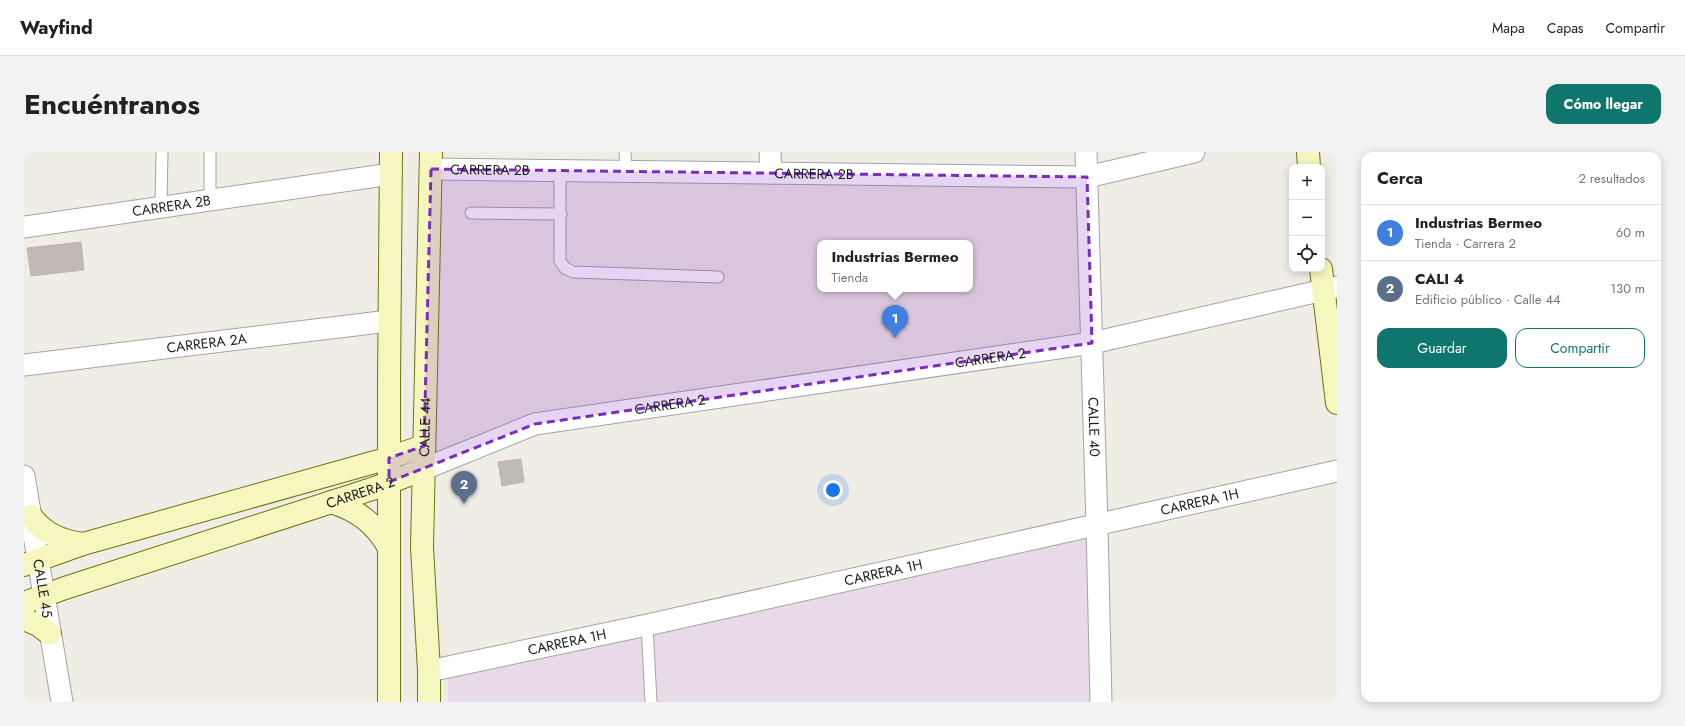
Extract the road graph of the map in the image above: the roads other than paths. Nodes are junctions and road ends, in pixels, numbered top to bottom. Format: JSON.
{"nodes":[{"id":1,"x":162,"y":152,"type":"edge"},
{"id":2,"x":210,"y":152,"type":"edge"},
{"id":3,"x":391,"y":152,"type":"edge"},
{"id":4,"x":770,"y":152,"type":"edge"},
{"id":5,"x":1086,"y":152,"type":"edge"},
{"id":6,"x":1194,"y":152,"type":"edge"},
{"id":7,"x":1308,"y":152,"type":"edge"},
{"id":8,"x":431,"y":161,"type":"edge"},
{"id":9,"x":626,"y":162,"type":"edge"},
{"id":10,"x":1309,"y":164,"type":"edge"},
{"id":11,"x":560,"y":171,"type":"junction"},
{"id":12,"x":771,"y":173,"type":"junction"},
{"id":13,"x":391,"y":174,"type":"junction"},
{"id":14,"x":1087,"y":177,"type":"junction"},
{"id":15,"x":210,"y":200,"type":"junction"},
{"id":16,"x":161,"y":207,"type":"junction"},
{"id":17,"x":471,"y":213,"type":"dead end"},
{"id":18,"x":561,"y":214,"type":"junction"},
{"id":19,"x":24,"y":227,"type":"edge"},
{"id":20,"x":718,"y":277,"type":"dead end"},
{"id":21,"x":1327,"y":282,"type":"edge"},
{"id":22,"x":389,"y":321,"type":"junction"},
{"id":23,"x":1092,"y":342,"type":"junction"},
{"id":24,"x":24,"y":365,"type":"edge"},
{"id":25,"x":1337,"y":403,"type":"edge"},
{"id":26,"x":424,"y":446,"type":"junction"},
{"id":27,"x":390,"y":458,"type":"junction"},
{"id":28,"x":424,"y":469,"type":"junction"},
{"id":29,"x":1337,"y":471,"type":"edge"},
{"id":30,"x":24,"y":476,"type":"edge"},
{"id":31,"x":389,"y":482,"type":"junction"},
{"id":32,"x":331,"y":502,"type":"junction"},
{"id":33,"x":31,"y":516,"type":"junction"},
{"id":34,"x":1097,"y":525,"type":"junction"},
{"id":35,"x":83,"y":544,"type":"junction"},
{"id":36,"x":389,"y":548,"type":"junction"},
{"id":37,"x":31,"y":562,"type":"edge"},
{"id":38,"x":44,"y":595,"type":"junction"},
{"id":39,"x":24,"y":603,"type":"edge"},
{"id":40,"x":24,"y":618,"type":"edge"},
{"id":41,"x":646,"y":625,"type":"junction"},
{"id":42,"x":50,"y":634,"type":"junction"},
{"id":43,"x":429,"y":671,"type":"junction"},
{"id":44,"x":62,"y":702,"type":"edge"},
{"id":45,"x":389,"y":702,"type":"edge"},
{"id":46,"x":428,"y":702,"type":"edge"},
{"id":47,"x":651,"y":702,"type":"edge"},
{"id":48,"x":1101,"y":702,"type":"edge"}],
"edges":[{"from":1,"to":16,"type":"lane"},
{"from":2,"to":15,"type":"lane"},
{"from":3,"to":13,"type":"main road"},
{"from":4,"to":12,"type":"street"},
{"from":5,"to":14,"type":"street","name":"CALLE 40"},
{"from":6,"to":14,"type":"street","name":"CARRERA 2B"},
{"from":7,"to":10,"type":"main road"},
{"from":8,"to":11,"type":"street","name":"CARRERA 2B"},
{"from":8,"to":26,"type":"main road","name":"CALLE 44"},
{"from":9,"to":11,"type":"street","name":"CARRERA 2B"},
{"from":9,"to":12,"type":"street","name":"CARRERA 2B"},
{"from":11,"to":18,"type":"lane"},
{"from":12,"to":14,"type":"street","name":"CARRERA 2B"},
{"from":13,"to":15,"type":"street","name":"CARRERA 2B"},
{"from":13,"to":22,"type":"main road"},
{"from":14,"to":23,"type":"street","name":"CALLE 40"},
{"from":15,"to":16,"type":"street","name":"CARRERA 2B"},
{"from":16,"to":19,"type":"street","name":"CARRERA 2B"},
{"from":17,"to":18,"type":"lane"},
{"from":18,"to":20,"type":"lane"},
{"from":21,"to":23,"type":"street","name":"CARRERA 2"},
{"from":21,"to":25,"type":"main road"},
{"from":22,"to":24,"type":"street","name":"CARRERA 2A"},
{"from":22,"to":27,"type":"main road"},
{"from":23,"to":28,"type":"street","name":"CARRERA 2"},
{"from":23,"to":34,"type":"street","name":"CALLE 40"},
{"from":26,"to":27,"type":"main road","name":"CARRERA 2"},
{"from":26,"to":28,"type":"main road","name":"CALLE 44"},
{"from":27,"to":31,"type":"main road"},
{"from":27,"to":35,"type":"main road","name":"CARRERA 2"},
{"from":28,"to":31,"type":"main road","name":"CARRERA 2"},
{"from":28,"to":43,"type":"main road","name":"CALLE 44"},
{"from":29,"to":34,"type":"street","name":"CARRERA 1H"},
{"from":30,"to":33,"type":"street","name":"CALLE 45"},
{"from":31,"to":32,"type":"main road","name":"CARRERA 2"},
{"from":31,"to":36,"type":"main road"},
{"from":32,"to":36,"type":"main road"},
{"from":32,"to":38,"type":"main road","name":"CARRERA 2"},
{"from":33,"to":35,"type":"main road"},
{"from":33,"to":37,"type":"street","name":"CALLE 45"},
{"from":34,"to":41,"type":"street","name":"CARRERA 1H"},
{"from":34,"to":48,"type":"street","name":"CALLE 40"},
{"from":35,"to":37,"type":"main road","name":"CARRERA 2"},
{"from":36,"to":45,"type":"main road"},
{"from":37,"to":38,"type":"street","name":"CALLE 45"},
{"from":38,"to":39,"type":"main road","name":"CARRERA 2"},
{"from":38,"to":42,"type":"street","name":"CALLE 45"},
{"from":40,"to":42,"type":"main road"},
{"from":41,"to":43,"type":"street","name":"CARRERA 1H"},
{"from":41,"to":47,"type":"lane"},
{"from":42,"to":44,"type":"street","name":"CALLE 45"},
{"from":43,"to":46,"type":"main road","name":"CALLE 44"}]}
